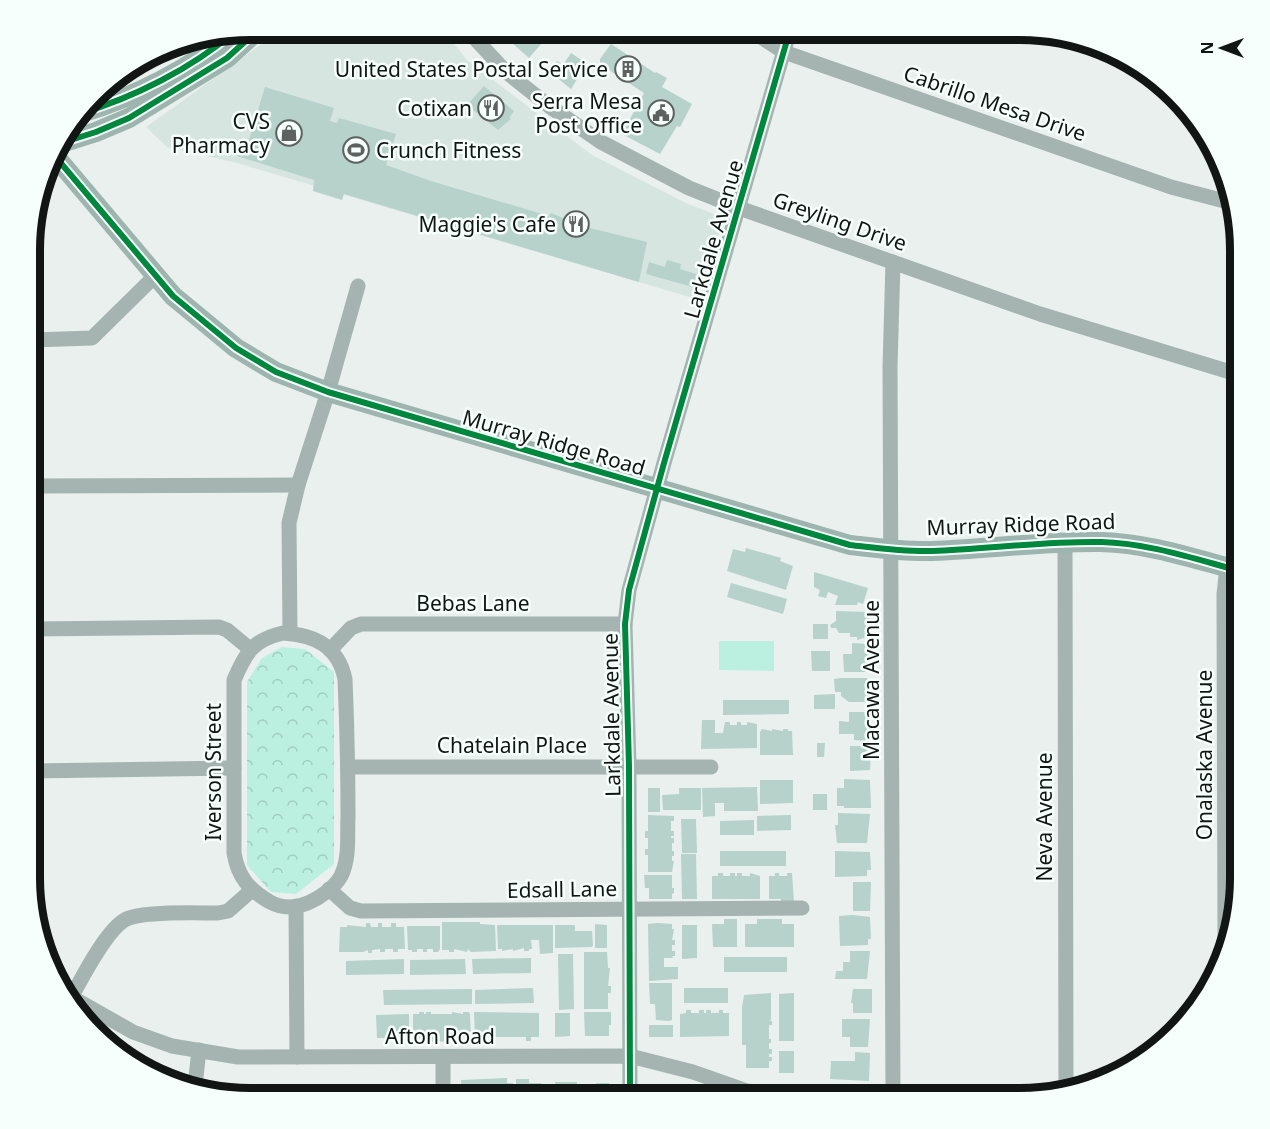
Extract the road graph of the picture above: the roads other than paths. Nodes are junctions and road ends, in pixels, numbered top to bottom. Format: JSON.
{"nodes":[{"id":1,"x":247,"y":40,"type":"edge"},
{"id":2,"x":477,"y":40,"type":"edge"},
{"id":3,"x":766,"y":41,"type":"edge"},
{"id":4,"x":787,"y":41,"type":"edge"},
{"id":5,"x":221,"y":42,"type":"edge"},
{"id":6,"x":784,"y":52,"type":"junction"},
{"id":7,"x":97,"y":107,"type":"edge"},
{"id":8,"x":73,"y":139,"type":"edge"},
{"id":9,"x":60,"y":162,"type":"edge"},
{"id":10,"x":1223,"y":201,"type":"edge"},
{"id":11,"x":739,"y":208,"type":"junction"},
{"id":12,"x":893,"y":262,"type":"junction"},
{"id":13,"x":156,"y":275,"type":"junction"},
{"id":14,"x":358,"y":286,"type":"dead end"},
{"id":15,"x":40,"y":340,"type":"edge"},
{"id":16,"x":1229,"y":372,"type":"edge"},
{"id":17,"x":328,"y":392,"type":"junction"},
{"id":18,"x":298,"y":485,"type":"junction"},
{"id":19,"x":40,"y":486,"type":"edge"},
{"id":20,"x":658,"y":489,"type":"junction"},
{"id":21,"x":1065,"y":542,"type":"junction"},
{"id":22,"x":891,"y":550,"type":"junction"},
{"id":23,"x":1230,"y":568,"type":"edge"},
{"id":24,"x":1230,"y":580,"type":"edge"},
{"id":25,"x":625,"y":624,"type":"junction"},
{"id":26,"x":41,"y":629,"type":"edge"},
{"id":27,"x":290,"y":633,"type":"junction"},
{"id":28,"x":250,"y":649,"type":"junction"},
{"id":29,"x":330,"y":650,"type":"junction"},
{"id":30,"x":348,"y":766,"type":"junction"},
{"id":31,"x":628,"y":766,"type":"junction"},
{"id":32,"x":711,"y":767,"type":"dead end"},
{"id":33,"x":234,"y":768,"type":"junction"},
{"id":34,"x":41,"y":771,"type":"edge"},
{"id":35,"x":329,"y":889,"type":"junction"},
{"id":36,"x":252,"y":890,"type":"junction"},
{"id":37,"x":296,"y":906,"type":"junction"},
{"id":38,"x":630,"y":909,"type":"junction"},
{"id":39,"x":802,"y":909,"type":"dead end"},
{"id":40,"x":1225,"y":920,"type":"edge"},
{"id":41,"x":73,"y":989,"type":"edge"},
{"id":42,"x":82,"y":1002,"type":"edge"},
{"id":43,"x":199,"y":1050,"type":"junction"},
{"id":44,"x":630,"y":1056,"type":"junction"},
{"id":45,"x":297,"y":1057,"type":"junction"},
{"id":46,"x":443,"y":1058,"type":"junction"},
{"id":47,"x":196,"y":1080,"type":"edge"},
{"id":48,"x":1066,"y":1083,"type":"edge"},
{"id":49,"x":443,"y":1088,"type":"edge"},
{"id":50,"x":630,"y":1088,"type":"edge"},
{"id":51,"x":741,"y":1088,"type":"edge"},
{"id":52,"x":893,"y":1088,"type":"edge"}],
"edges":[{"from":1,"to":8,"type":"main road"},
{"from":2,"to":11,"type":"street","name":"Greyling Drive"},
{"from":3,"to":6,"type":"street","name":"Cabrillo Mesa Drive"},
{"from":4,"to":6,"type":"street","name":"Larkdale Avenue"},
{"from":5,"to":7,"type":"main road"},
{"from":6,"to":10,"type":"street","name":"Cabrillo Mesa Drive"},
{"from":6,"to":11,"type":"street","name":"Larkdale Avenue"},
{"from":9,"to":13,"type":"main road","name":"Murray Ridge Road"},
{"from":11,"to":12,"type":"street","name":"Greyling Drive"},
{"from":11,"to":20,"type":"street","name":"Larkdale Avenue"},
{"from":12,"to":16,"type":"street","name":"Greyling Drive"},
{"from":12,"to":22,"type":"street","name":"Macawa Avenue"},
{"from":13,"to":15,"type":"street"},
{"from":13,"to":17,"type":"main road","name":"Murray Ridge Road"},
{"from":14,"to":17,"type":"street"},
{"from":17,"to":18,"type":"street"},
{"from":17,"to":20,"type":"main road","name":"Murray Ridge Road"},
{"from":18,"to":19,"type":"street"},
{"from":18,"to":27,"type":"street"},
{"from":20,"to":22,"type":"main road","name":"Murray Ridge Road"},
{"from":20,"to":25,"type":"street","name":"Larkdale Avenue"},
{"from":21,"to":22,"type":"main road","name":"Murray Ridge Road"},
{"from":21,"to":23,"type":"main road","name":"Murray Ridge Road"},
{"from":21,"to":48,"type":"street","name":"Neva Avenue"},
{"from":22,"to":52,"type":"street","name":"Macawa Avenue"},
{"from":24,"to":40,"type":"street","name":"Onalaska Avenue"},
{"from":25,"to":29,"type":"street","name":"Bebas Lane"},
{"from":25,"to":31,"type":"street","name":"Larkdale Avenue"},
{"from":26,"to":28,"type":"street"},
{"from":27,"to":28,"type":"street"},
{"from":27,"to":29,"type":"street"},
{"from":28,"to":33,"type":"street","name":"Iverson Street"},
{"from":29,"to":30,"type":"street"},
{"from":30,"to":31,"type":"street","name":"Chatelain Place"},
{"from":30,"to":35,"type":"street"},
{"from":31,"to":32,"type":"street","name":"Chatelain Place"},
{"from":31,"to":38,"type":"street","name":"Larkdale Avenue"},
{"from":33,"to":34,"type":"street"},
{"from":33,"to":36,"type":"street","name":"Iverson Street"},
{"from":35,"to":37,"type":"street"},
{"from":35,"to":38,"type":"street","name":"Edsall Lane"},
{"from":36,"to":37,"type":"street","name":"Iverson Street"},
{"from":36,"to":41,"type":"street"},
{"from":37,"to":45,"type":"street"},
{"from":38,"to":39,"type":"street","name":"Edsall Lane"},
{"from":38,"to":44,"type":"street","name":"Larkdale Avenue"},
{"from":42,"to":43,"type":"street","name":"Afton Road"},
{"from":43,"to":45,"type":"street","name":"Afton Road"},
{"from":43,"to":47,"type":"street"},
{"from":44,"to":46,"type":"street","name":"Afton Road"},
{"from":44,"to":50,"type":"street","name":"Larkdale Avenue"},
{"from":44,"to":51,"type":"street","name":"Afton Road"},
{"from":45,"to":46,"type":"street","name":"Afton Road"},
{"from":46,"to":49,"type":"street"}]}
